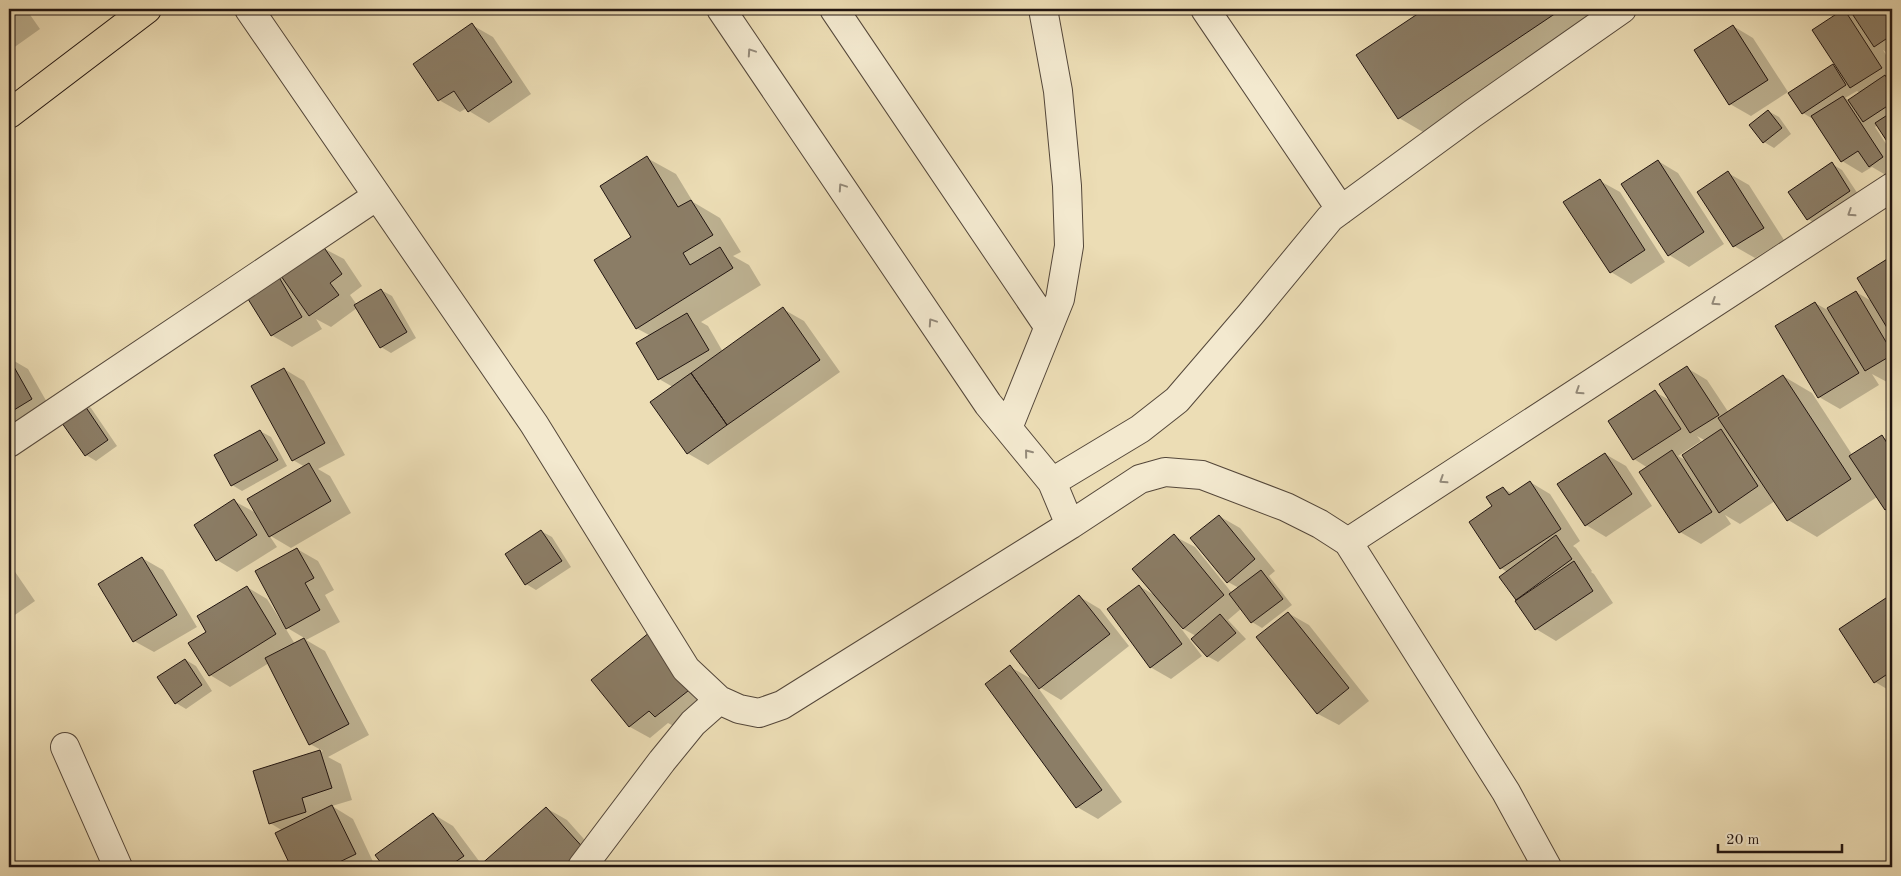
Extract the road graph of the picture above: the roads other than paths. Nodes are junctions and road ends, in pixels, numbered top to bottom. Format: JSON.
{"nodes":[{"id":1,"x":147,"y":9,"type":"edge"},
{"id":2,"x":249,"y":9,"type":"edge"},
{"id":3,"x":721,"y":9,"type":"edge"},
{"id":4,"x":834,"y":9,"type":"edge"},
{"id":5,"x":1042,"y":9,"type":"edge"},
{"id":6,"x":1205,"y":9,"type":"edge"},
{"id":7,"x":1622,"y":9,"type":"edge"},
{"id":8,"x":9,"y":114,"type":"edge"},
{"id":9,"x":1892,"y":187,"type":"edge"},
{"id":10,"x":377,"y":196,"type":"junction"},
{"id":11,"x":1341,"y":210,"type":"junction"},
{"id":12,"x":1048,"y":326,"type":"junction"},
{"id":13,"x":1008,"y":428,"type":"junction"},
{"id":14,"x":9,"y":443,"type":"edge"},
{"id":15,"x":1052,"y":482,"type":"junction"},
{"id":16,"x":1070,"y":525,"type":"junction"},
{"id":17,"x":1348,"y":542,"type":"junction"},
{"id":18,"x":719,"y":700,"type":"junction"},
{"id":19,"x":65,"y":747,"type":"dead end"},
{"id":20,"x":118,"y":867,"type":"edge"},
{"id":21,"x":582,"y":867,"type":"edge"},
{"id":22,"x":1547,"y":867,"type":"edge"}],
"edges":[{"from":1,"to":8,"type":"main road"},
{"from":2,"to":10,"type":"street"},
{"from":13,"to":3,"type":"street","one_way":true},
{"from":4,"to":12,"type":"street"},
{"from":5,"to":12,"type":"street"},
{"from":6,"to":11,"type":"street"},
{"from":7,"to":11,"type":"street"},
{"from":9,"to":17,"type":"street","one_way":true},
{"from":10,"to":14,"type":"street"},
{"from":10,"to":18,"type":"street"},
{"from":11,"to":15,"type":"street"},
{"from":12,"to":13,"type":"street"},
{"from":15,"to":13,"type":"street","one_way":true},
{"from":15,"to":16,"type":"street"},
{"from":16,"to":17,"type":"street"},
{"from":16,"to":18,"type":"street"},
{"from":17,"to":22,"type":"street"},
{"from":18,"to":21,"type":"street"},
{"from":19,"to":20,"type":"street"}]}
